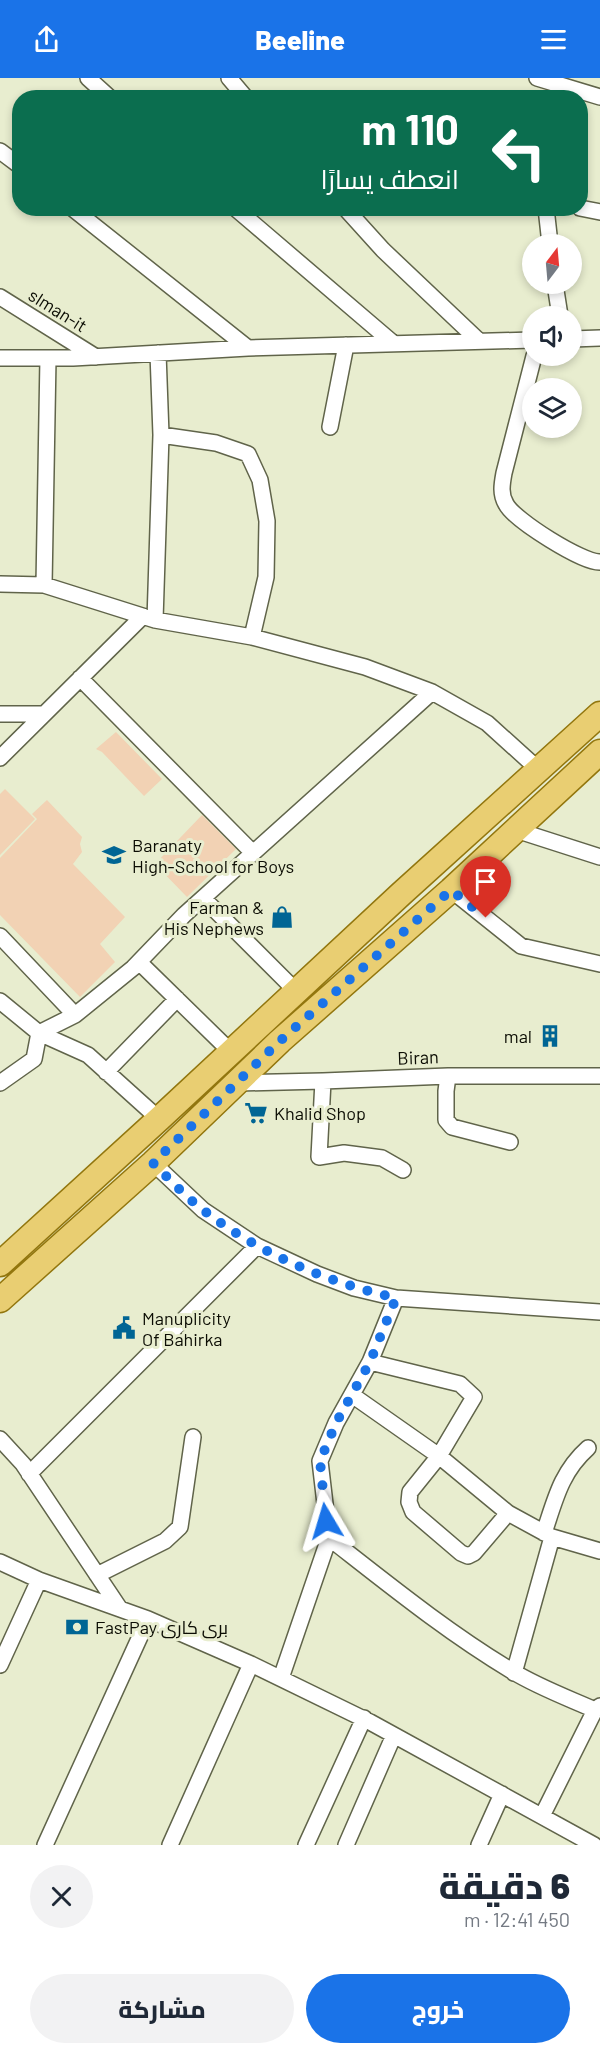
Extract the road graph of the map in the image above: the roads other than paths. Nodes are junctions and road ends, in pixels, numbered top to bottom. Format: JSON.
{"nodes":[{"id":1,"x":88,"y":78,"type":"edge"},
{"id":2,"x":229,"y":78,"type":"edge"},
{"id":3,"x":542,"y":78,"type":"edge"},
{"id":4,"x":101,"y":90,"type":"edge"},
{"id":5,"x":239,"y":90,"type":"edge"},
{"id":6,"x":579,"y":90,"type":"edge"},
{"id":7,"x":82,"y":216,"type":"edge"},
{"id":8,"x":245,"y":216,"type":"edge"},
{"id":9,"x":352,"y":216,"type":"edge"},
{"id":10,"x":547,"y":216,"type":"edge"},
{"id":11,"x":549,"y":234,"type":"edge"},
{"id":12,"x":0,"y":297,"type":"edge"},
{"id":13,"x":600,"y":338,"type":"edge"},
{"id":14,"x":582,"y":339,"type":"edge"},
{"id":15,"x":522,"y":340,"type":"edge"},
{"id":16,"x":478,"y":341,"type":"junction"},
{"id":17,"x":393,"y":343,"type":"junction"},
{"id":18,"x":346,"y":345,"type":"junction"},
{"id":19,"x":248,"y":348,"type":"junction"},
{"id":20,"x":158,"y":353,"type":"junction"},
{"id":21,"x":96,"y":357,"type":"junction"},
{"id":22,"x":0,"y":358,"type":"edge"},
{"id":23,"x":48,"y":358,"type":"junction"},
{"id":24,"x":531,"y":366,"type":"edge"},
{"id":25,"x":330,"y":427,"type":"dead end"},
{"id":26,"x":161,"y":435,"type":"junction"},
{"id":27,"x":600,"y":562,"type":"edge"},
{"id":28,"x":0,"y":584,"type":"edge"},
{"id":29,"x":44,"y":585,"type":"junction"},
{"id":30,"x":149,"y":618,"type":"junction"},
{"id":31,"x":252,"y":637,"type":"junction"},
{"id":32,"x":80,"y":678,"type":"junction"},
{"id":33,"x":432,"y":692,"type":"junction"},
{"id":34,"x":0,"y":714,"type":"edge"},
{"id":35,"x":44,"y":714,"type":"junction"},
{"id":36,"x":600,"y":714,"type":"edge"},
{"id":37,"x":600,"y":753,"type":"edge"},
{"id":38,"x":0,"y":758,"type":"edge"},
{"id":39,"x":539,"y":770,"type":"junction"},
{"id":40,"x":516,"y":830,"type":"junction"},
{"id":41,"x":252,"y":854,"type":"junction"},
{"id":42,"x":600,"y":857,"type":"edge"},
{"id":43,"x":451,"y":890,"type":"junction"},
{"id":44,"x":203,"y":898,"type":"junction"},
{"id":45,"x":0,"y":936,"type":"edge"},
{"id":46,"x":139,"y":962,"type":"junction"},
{"id":47,"x":600,"y":964,"type":"edge"},
{"id":48,"x":296,"y":991,"type":"junction"},
{"id":49,"x":177,"y":999,"type":"junction"},
{"id":50,"x":0,"y":1001,"type":"edge"},
{"id":51,"x":75,"y":1015,"type":"junction"},
{"id":52,"x":261,"y":1022,"type":"junction"},
{"id":53,"x":39,"y":1033,"type":"junction"},
{"id":54,"x":280,"y":1041,"type":"junction"},
{"id":55,"x":231,"y":1052,"type":"junction"},
{"id":56,"x":106,"y":1072,"type":"junction"},
{"id":57,"x":448,"y":1076,"type":"junction"},
{"id":58,"x":600,"y":1076,"type":"edge"},
{"id":59,"x":323,"y":1081,"type":"junction"},
{"id":60,"x":0,"y":1083,"type":"edge"},
{"id":61,"x":238,"y":1083,"type":"junction"},
{"id":62,"x":159,"y":1119,"type":"junction"},
{"id":63,"x":510,"y":1142,"type":"dead end"},
{"id":64,"x":153,"y":1163,"type":"junction"},
{"id":65,"x":403,"y":1170,"type":"dead end"},
{"id":66,"x":257,"y":1246,"type":"junction"},
{"id":67,"x":0,"y":1264,"type":"edge"},
{"id":68,"x":396,"y":1298,"type":"junction"},
{"id":69,"x":0,"y":1300,"type":"edge"},
{"id":70,"x":600,"y":1312,"type":"edge"},
{"id":71,"x":370,"y":1362,"type":"junction"},
{"id":72,"x":352,"y":1395,"type":"junction"},
{"id":73,"x":193,"y":1437,"type":"dead end"},
{"id":74,"x":0,"y":1439,"type":"edge"},
{"id":75,"x":588,"y":1448,"type":"dead end"},
{"id":76,"x":440,"y":1456,"type":"junction"},
{"id":77,"x":29,"y":1474,"type":"junction"},
{"id":78,"x":508,"y":1513,"type":"junction"},
{"id":79,"x":548,"y":1535,"type":"junction"},
{"id":80,"x":329,"y":1538,"type":"junction"},
{"id":81,"x":600,"y":1551,"type":"edge"},
{"id":82,"x":0,"y":1562,"type":"edge"},
{"id":83,"x":97,"y":1575,"type":"junction"},
{"id":84,"x":39,"y":1580,"type":"junction"},
{"id":85,"x":120,"y":1609,"type":"junction"},
{"id":86,"x":148,"y":1619,"type":"junction"},
{"id":87,"x":251,"y":1664,"type":"junction"},
{"id":88,"x":0,"y":1665,"type":"edge"},
{"id":89,"x":514,"y":1672,"type":"junction"},
{"id":90,"x":281,"y":1678,"type":"junction"},
{"id":91,"x":598,"y":1708,"type":"edge"},
{"id":92,"x":364,"y":1718,"type":"junction"},
{"id":93,"x":394,"y":1735,"type":"junction"},
{"id":94,"x":502,"y":1794,"type":"junction"},
{"id":95,"x":542,"y":1816,"type":"junction"},
{"id":96,"x":45,"y":1845,"type":"edge"},
{"id":97,"x":170,"y":1845,"type":"edge"},
{"id":98,"x":306,"y":1845,"type":"edge"},
{"id":99,"x":346,"y":1845,"type":"edge"},
{"id":100,"x":479,"y":1845,"type":"edge"},
{"id":101,"x":594,"y":1845,"type":"edge"}],
"edges":[{"from":1,"to":4,"type":"street"},
{"from":2,"to":5,"type":"street"},
{"from":3,"to":6,"type":"street"},
{"from":7,"to":19,"type":"street"},
{"from":8,"to":17,"type":"street"},
{"from":9,"to":16,"type":"street"},
{"from":10,"to":11,"type":"street"},
{"from":12,"to":21,"type":"street","name":"slman-it"},
{"from":13,"to":14,"type":"street"},
{"from":15,"to":16,"type":"street"},
{"from":16,"to":17,"type":"street"},
{"from":17,"to":18,"type":"street"},
{"from":18,"to":19,"type":"street"},
{"from":18,"to":25,"type":"street"},
{"from":19,"to":20,"type":"street"},
{"from":20,"to":21,"type":"street"},
{"from":20,"to":26,"type":"street"},
{"from":21,"to":23,"type":"street"},
{"from":22,"to":23,"type":"street"},
{"from":23,"to":29,"type":"street"},
{"from":24,"to":27,"type":"street"},
{"from":26,"to":30,"type":"street"},
{"from":26,"to":31,"type":"street"},
{"from":28,"to":29,"type":"street"},
{"from":29,"to":30,"type":"street"},
{"from":30,"to":31,"type":"street"},
{"from":30,"to":32,"type":"street"},
{"from":31,"to":33,"type":"street"},
{"from":32,"to":35,"type":"street"},
{"from":32,"to":41,"type":"street"},
{"from":33,"to":39,"type":"street"},
{"from":33,"to":41,"type":"street"},
{"from":34,"to":35,"type":"street"},
{"from":35,"to":38,"type":"street"},
{"from":36,"to":39,"type":"main road"},
{"from":37,"to":40,"type":"main road"},
{"from":39,"to":48,"type":"main road"},
{"from":40,"to":42,"type":"street"},
{"from":40,"to":43,"type":"main road"},
{"from":41,"to":44,"type":"street"},
{"from":43,"to":47,"type":"street"},
{"from":43,"to":54,"type":"main road"},
{"from":44,"to":46,"type":"street"},
{"from":44,"to":48,"type":"street"},
{"from":45,"to":51,"type":"street"},
{"from":46,"to":49,"type":"street"},
{"from":46,"to":51,"type":"street"},
{"from":48,"to":52,"type":"main road"},
{"from":49,"to":55,"type":"street"},
{"from":49,"to":56,"type":"street"},
{"from":50,"to":53,"type":"street"},
{"from":51,"to":53,"type":"street"},
{"from":52,"to":54,"type":"main road"},
{"from":52,"to":55,"type":"main road"},
{"from":53,"to":56,"type":"street"},
{"from":53,"to":60,"type":"street"},
{"from":54,"to":61,"type":"main road"},
{"from":55,"to":62,"type":"main road"},
{"from":56,"to":62,"type":"street"},
{"from":57,"to":58,"type":"street","name":"Biran"},
{"from":57,"to":59,"type":"street","name":"Biran"},
{"from":57,"to":63,"type":"street"},
{"from":59,"to":61,"type":"street","name":"Biran"},
{"from":59,"to":65,"type":"street"},
{"from":61,"to":64,"type":"main road"},
{"from":62,"to":67,"type":"main road"},
{"from":64,"to":66,"type":"street"},
{"from":64,"to":69,"type":"main road"},
{"from":66,"to":68,"type":"street"},
{"from":66,"to":77,"type":"street"},
{"from":68,"to":70,"type":"street"},
{"from":68,"to":71,"type":"street"},
{"from":71,"to":72,"type":"street"},
{"from":71,"to":76,"type":"street"},
{"from":72,"to":76,"type":"street"},
{"from":72,"to":80,"type":"street"},
{"from":73,"to":83,"type":"street"},
{"from":74,"to":77,"type":"street"},
{"from":75,"to":79,"type":"street"},
{"from":76,"to":78,"type":"street"},
{"from":76,"to":78,"type":"street"},
{"from":77,"to":83,"type":"street"},
{"from":78,"to":79,"type":"street"},
{"from":79,"to":81,"type":"street"},
{"from":79,"to":89,"type":"street"},
{"from":80,"to":89,"type":"street"},
{"from":80,"to":90,"type":"street"},
{"from":82,"to":84,"type":"street"},
{"from":83,"to":85,"type":"street"},
{"from":84,"to":85,"type":"street"},
{"from":84,"to":88,"type":"street"},
{"from":85,"to":86,"type":"street"},
{"from":86,"to":87,"type":"street"},
{"from":86,"to":96,"type":"street"},
{"from":87,"to":90,"type":"street"},
{"from":87,"to":97,"type":"street"},
{"from":89,"to":91,"type":"street"},
{"from":90,"to":92,"type":"street"},
{"from":91,"to":95,"type":"street"},
{"from":92,"to":93,"type":"street"},
{"from":92,"to":98,"type":"street"},
{"from":93,"to":94,"type":"street"},
{"from":93,"to":99,"type":"street"},
{"from":94,"to":95,"type":"street"},
{"from":94,"to":100,"type":"street"},
{"from":95,"to":101,"type":"street"}]}
